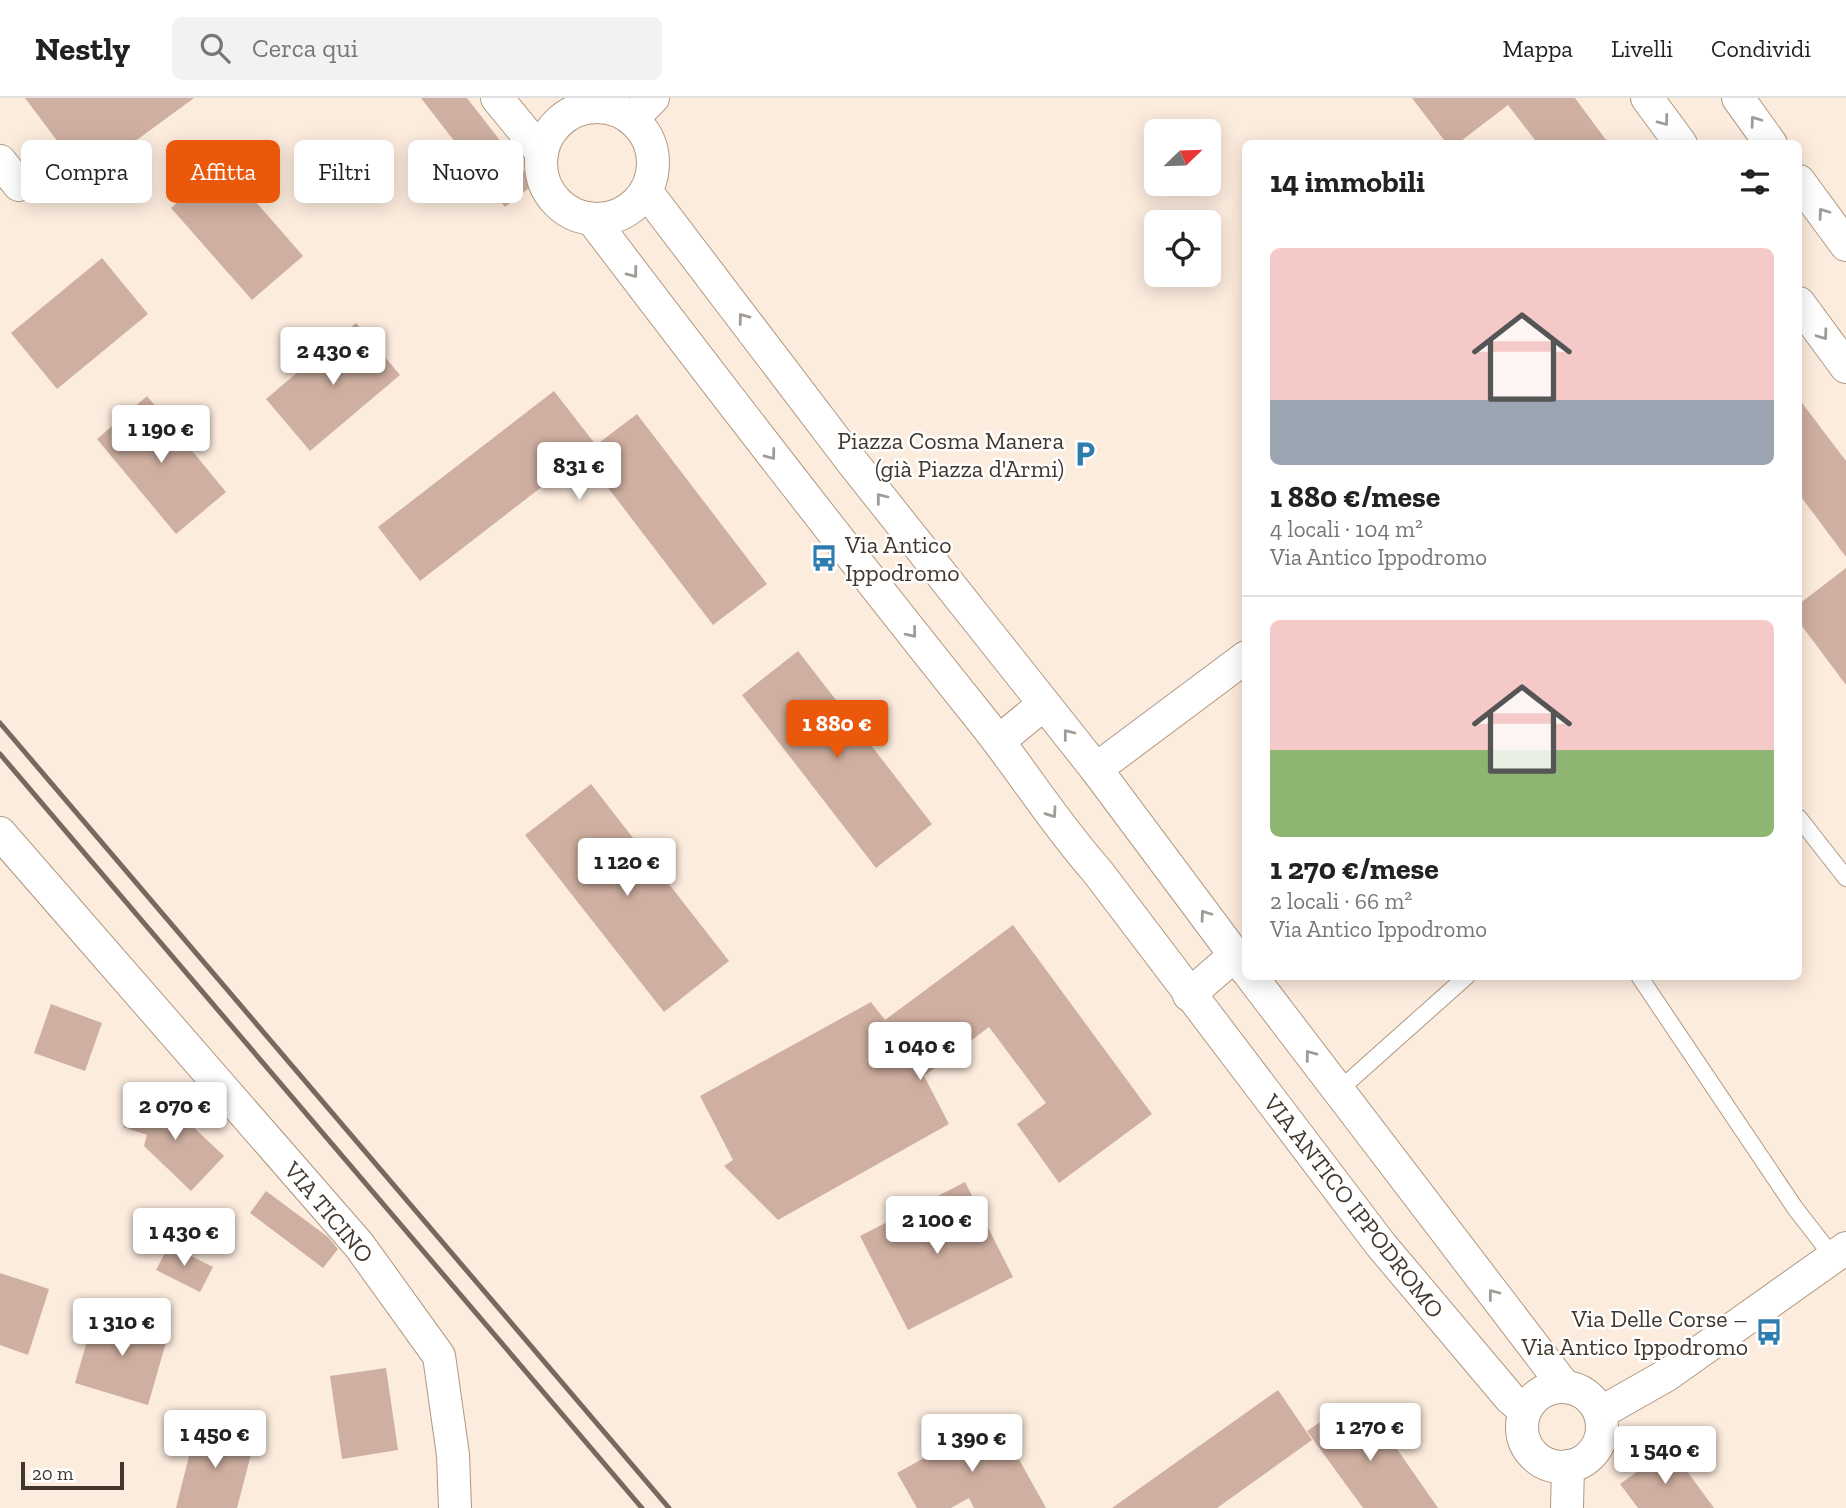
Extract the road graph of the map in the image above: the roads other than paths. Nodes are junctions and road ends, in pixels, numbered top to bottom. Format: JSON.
{"nodes":[{"id":1,"x":497,"y":98,"type":"edge"},
{"id":2,"x":1647,"y":98,"type":"edge"},
{"id":3,"x":1738,"y":98,"type":"edge"},
{"id":4,"x":642,"y":109,"type":"edge"},
{"id":5,"x":1678,"y":140,"type":"edge"},
{"id":6,"x":1768,"y":140,"type":"edge"},
{"id":7,"x":542,"y":153,"type":"junction"},
{"id":8,"x":1802,"y":185,"type":"edge"},
{"id":9,"x":646,"y":191,"type":"junction"},
{"id":10,"x":592,"y":219,"type":"junction"},
{"id":11,"x":1846,"y":245,"type":"edge"},
{"id":12,"x":1802,"y":307,"type":"edge"},
{"id":13,"x":1846,"y":367,"type":"edge"},
{"id":14,"x":1242,"y":660,"type":"edge"},
{"id":15,"x":1044,"y":704,"type":"junction"},
{"id":16,"x":999,"y":741,"type":"junction"},
{"id":17,"x":1097,"y":769,"type":"junction"},
{"id":18,"x":1802,"y":822,"type":"edge"},
{"id":19,"x":0,"y":833,"type":"edge"},
{"id":20,"x":1846,"y":878,"type":"edge"},
{"id":21,"x":1242,"y":964,"type":"edge"},
{"id":22,"x":1242,"y":968,"type":"edge"},
{"id":23,"x":1254,"y":980,"type":"edge"},
{"id":24,"x":1463,"y":980,"type":"edge"},
{"id":25,"x":1642,"y":980,"type":"edge"},
{"id":26,"x":1189,"y":995,"type":"junction"},
{"id":27,"x":1338,"y":1091,"type":"junction"},
{"id":28,"x":1842,"y":1256,"type":"edge"},
{"id":29,"x":1565,"y":1387,"type":"junction"},
{"id":30,"x":1525,"y":1411,"type":"junction"},
{"id":31,"x":1600,"y":1413,"type":"junction"},
{"id":32,"x":1567,"y":1466,"type":"junction"},
{"id":33,"x":455,"y":1508,"type":"edge"},
{"id":34,"x":1567,"y":1508,"type":"edge"}],
"edges":[{"from":1,"to":7,"type":"street"},
{"from":2,"to":5,"type":"street","one_way":true},
{"from":6,"to":3,"type":"street","one_way":true},
{"from":4,"to":7,"type":"street"},
{"from":4,"to":9,"type":"street"},
{"from":7,"to":10,"type":"street"},
{"from":11,"to":8,"type":"street","one_way":true},
{"from":9,"to":10,"type":"street"},
{"from":15,"to":9,"type":"street","one_way":true},
{"from":10,"to":16,"type":"street","name":"VIA ANTICO IPPODROMO","one_way":true},
{"from":12,"to":13,"type":"street","one_way":true},
{"from":14,"to":17,"type":"street"},
{"from":15,"to":16,"type":"street"},
{"from":17,"to":15,"type":"street","one_way":true},
{"from":16,"to":26,"type":"street","name":"VIA ANTICO IPPODROMO","one_way":true},
{"from":21,"to":17,"type":"street","one_way":true},
{"from":18,"to":20,"type":"lane"},
{"from":19,"to":33,"type":"street","name":"VIA TICINO"},
{"from":22,"to":26,"type":"street"},
{"from":27,"to":23,"type":"street","one_way":true},
{"from":24,"to":27,"type":"lane"},
{"from":25,"to":28,"type":"lane"},
{"from":26,"to":30,"type":"street","name":"VIA ANTICO IPPODROMO"},
{"from":29,"to":27,"type":"street","one_way":true},
{"from":28,"to":31,"type":"street"},
{"from":29,"to":30,"type":"street"},
{"from":29,"to":31,"type":"street"},
{"from":30,"to":32,"type":"street"},
{"from":31,"to":32,"type":"street"},
{"from":32,"to":34,"type":"street"}]}
